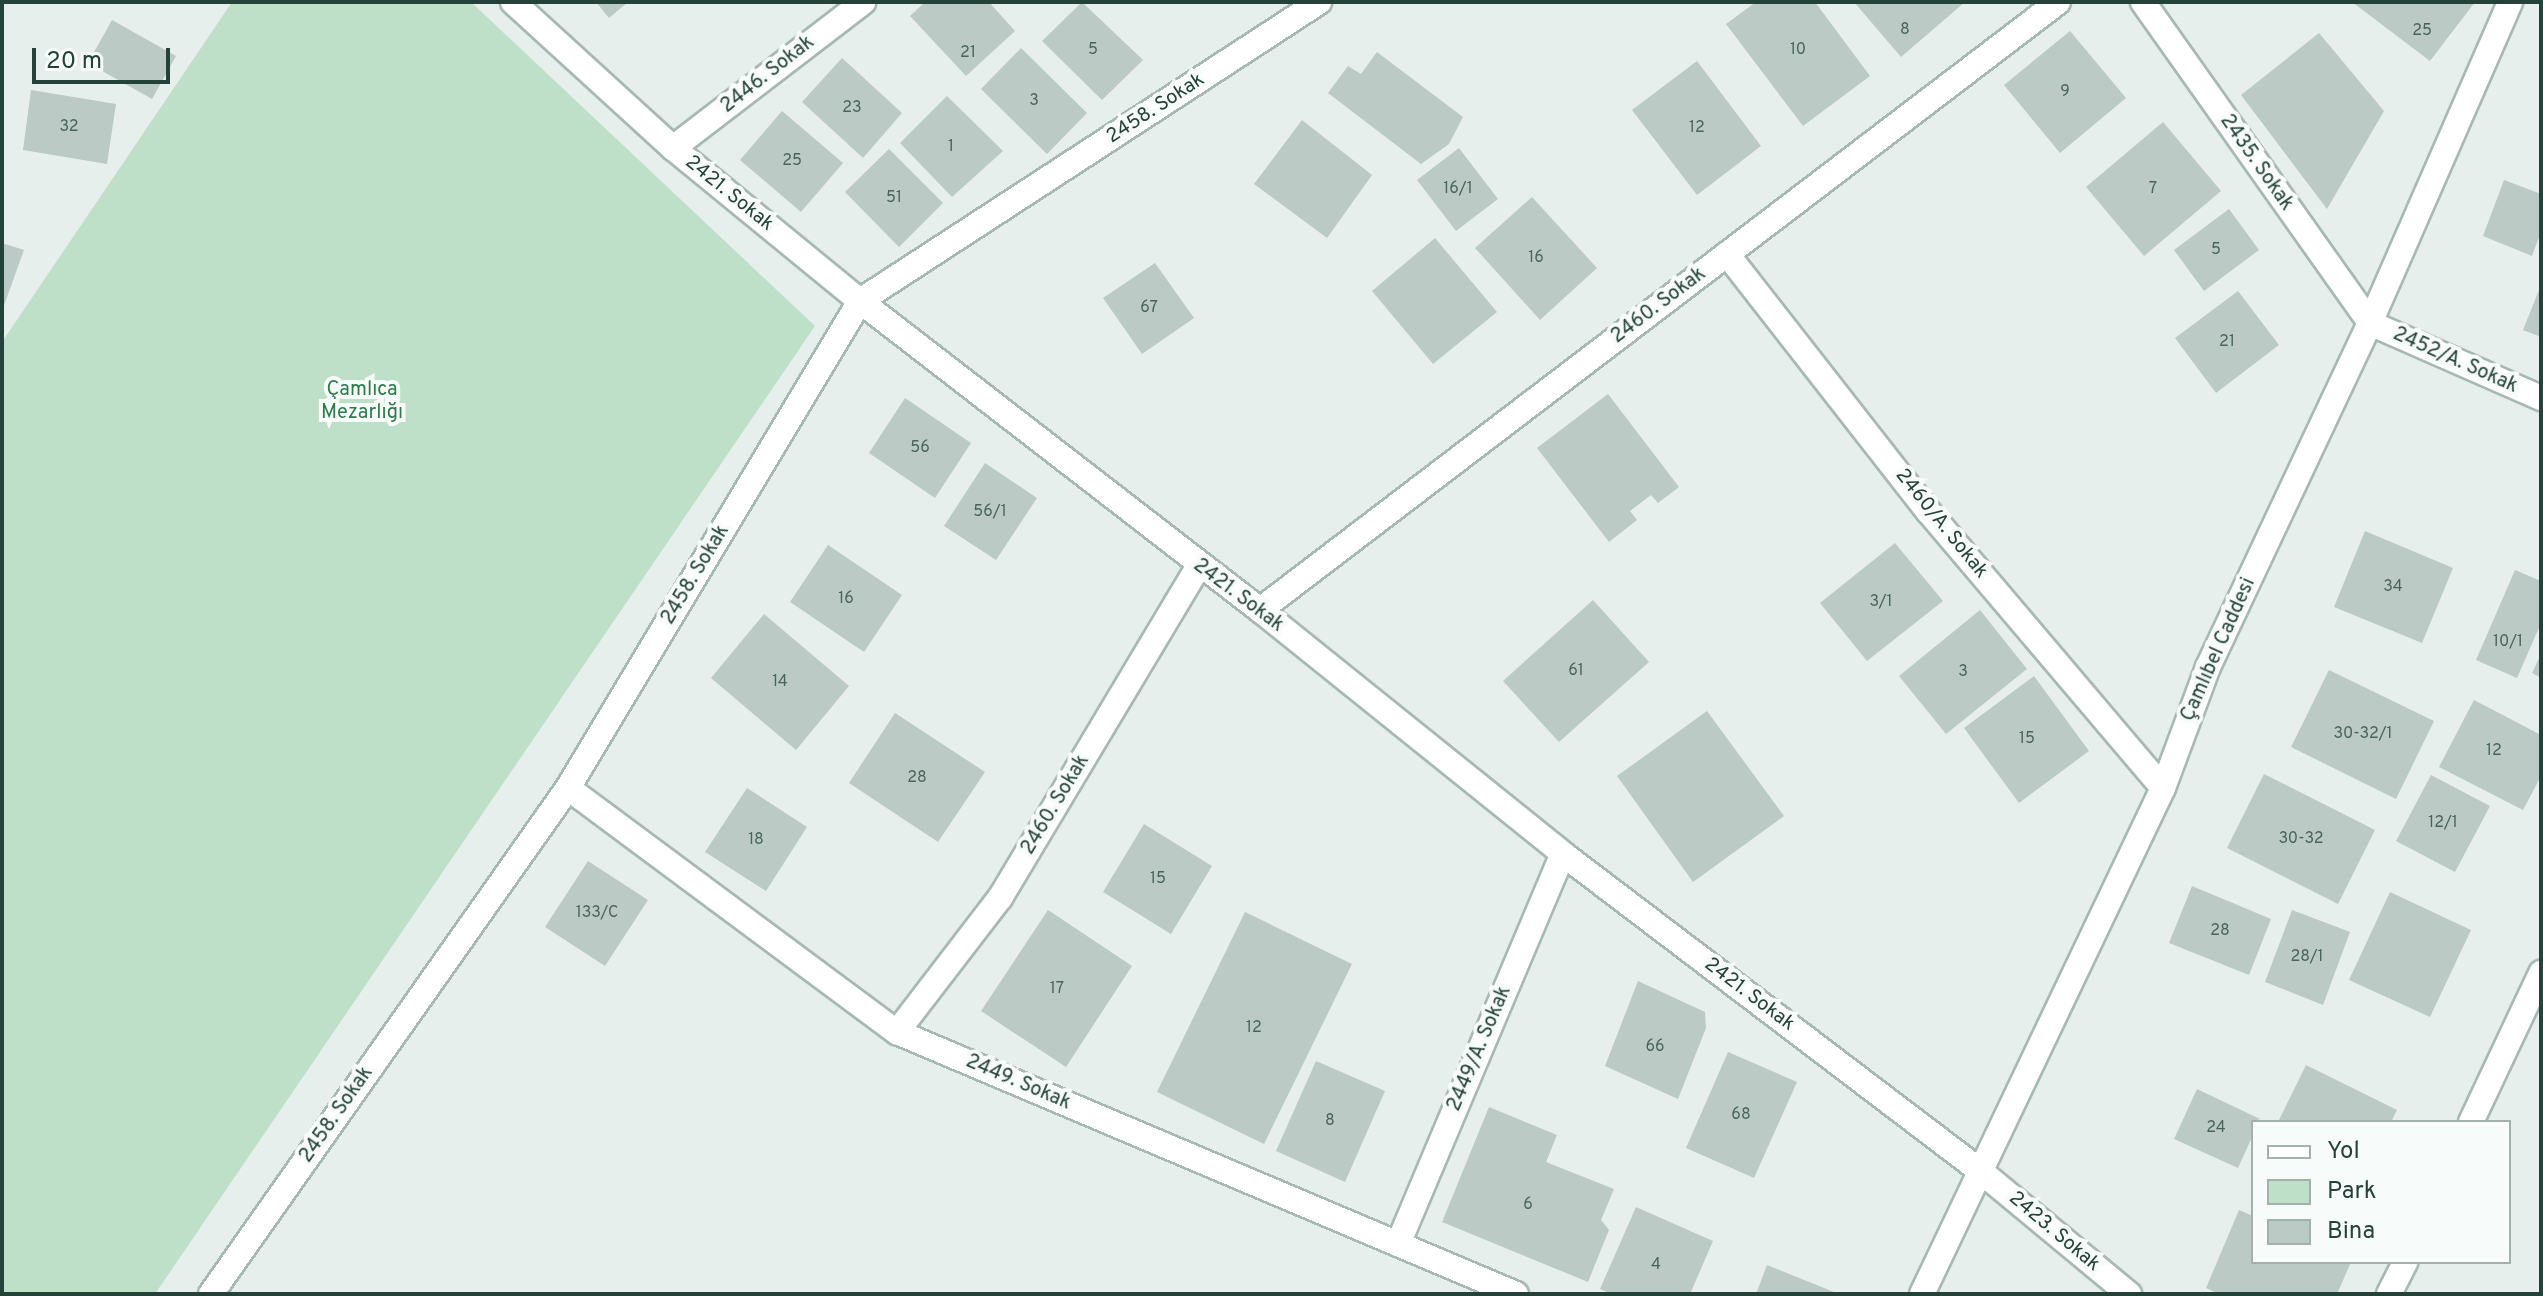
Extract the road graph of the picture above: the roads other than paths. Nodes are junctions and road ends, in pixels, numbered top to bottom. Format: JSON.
{"nodes":[{"id":1,"x":513,"y":2,"type":"edge"},
{"id":2,"x":863,"y":2,"type":"edge"},
{"id":3,"x":1319,"y":2,"type":"edge"},
{"id":4,"x":2058,"y":2,"type":"edge"},
{"id":5,"x":2143,"y":2,"type":"edge"},
{"id":6,"x":2510,"y":2,"type":"edge"},
{"id":7,"x":673,"y":148,"type":"junction"},
{"id":8,"x":1727,"y":254,"type":"junction"},
{"id":9,"x":860,"y":301,"type":"junction"},
{"id":10,"x":2370,"y":323,"type":"junction"},
{"id":11,"x":2541,"y":398,"type":"edge"},
{"id":12,"x":1198,"y":567,"type":"junction"},
{"id":13,"x":1260,"y":610,"type":"junction"},
{"id":14,"x":568,"y":788,"type":"junction"},
{"id":15,"x":2163,"y":788,"type":"junction"},
{"id":16,"x":1563,"y":854,"type":"junction"},
{"id":17,"x":2541,"y":973,"type":"edge"},
{"id":18,"x":897,"y":1032,"type":"junction"},
{"id":19,"x":2472,"y":1120,"type":"edge"},
{"id":20,"x":1979,"y":1170,"type":"junction"},
{"id":21,"x":1398,"y":1244,"type":"junction"},
{"id":22,"x":2404,"y":1264,"type":"edge"},
{"id":23,"x":211,"y":1294,"type":"edge"},
{"id":24,"x":1516,"y":1294,"type":"edge"},
{"id":25,"x":1922,"y":1294,"type":"edge"},
{"id":26,"x":2129,"y":1294,"type":"edge"},
{"id":27,"x":2389,"y":1294,"type":"edge"}],
"edges":[{"from":1,"to":7,"type":"street","name":"2421. Sokak"},
{"from":2,"to":7,"type":"street","name":"2446. Sokak"},
{"from":3,"to":9,"type":"street","name":"2458. Sokak"},
{"from":4,"to":8,"type":"street","name":"2460. Sokak"},
{"from":5,"to":10,"type":"street","name":"2435. Sokak"},
{"from":6,"to":10,"type":"street","name":"Çamlıbel Caddesi"},
{"from":7,"to":9,"type":"street","name":"2421. Sokak"},
{"from":8,"to":13,"type":"street","name":"2460. Sokak"},
{"from":8,"to":15,"type":"street","name":"2460/A. Sokak"},
{"from":9,"to":12,"type":"street","name":"2421. Sokak"},
{"from":9,"to":14,"type":"street","name":"2458. Sokak"},
{"from":10,"to":11,"type":"street","name":"2452/A. Sokak"},
{"from":10,"to":15,"type":"street","name":"Çamlıbel Caddesi"},
{"from":12,"to":13,"type":"street","name":"2421. Sokak"},
{"from":12,"to":18,"type":"street","name":"2460. Sokak"},
{"from":13,"to":16,"type":"street","name":"2421. Sokak"},
{"from":14,"to":18,"type":"street","name":"2449. Sokak"},
{"from":14,"to":23,"type":"street","name":"2458. Sokak"},
{"from":15,"to":20,"type":"street","name":"Çamlıbel Caddesi"},
{"from":16,"to":20,"type":"street","name":"2421. Sokak"},
{"from":16,"to":21,"type":"street","name":"2449/A. Sokak"},
{"from":17,"to":19,"type":"street"},
{"from":18,"to":21,"type":"street","name":"2449. Sokak"},
{"from":20,"to":25,"type":"street","name":"Çamlıbel Caddesi"},
{"from":20,"to":26,"type":"street","name":"2423. Sokak"},
{"from":21,"to":24,"type":"street","name":"2449. Sokak"},
{"from":22,"to":27,"type":"street"}]}
